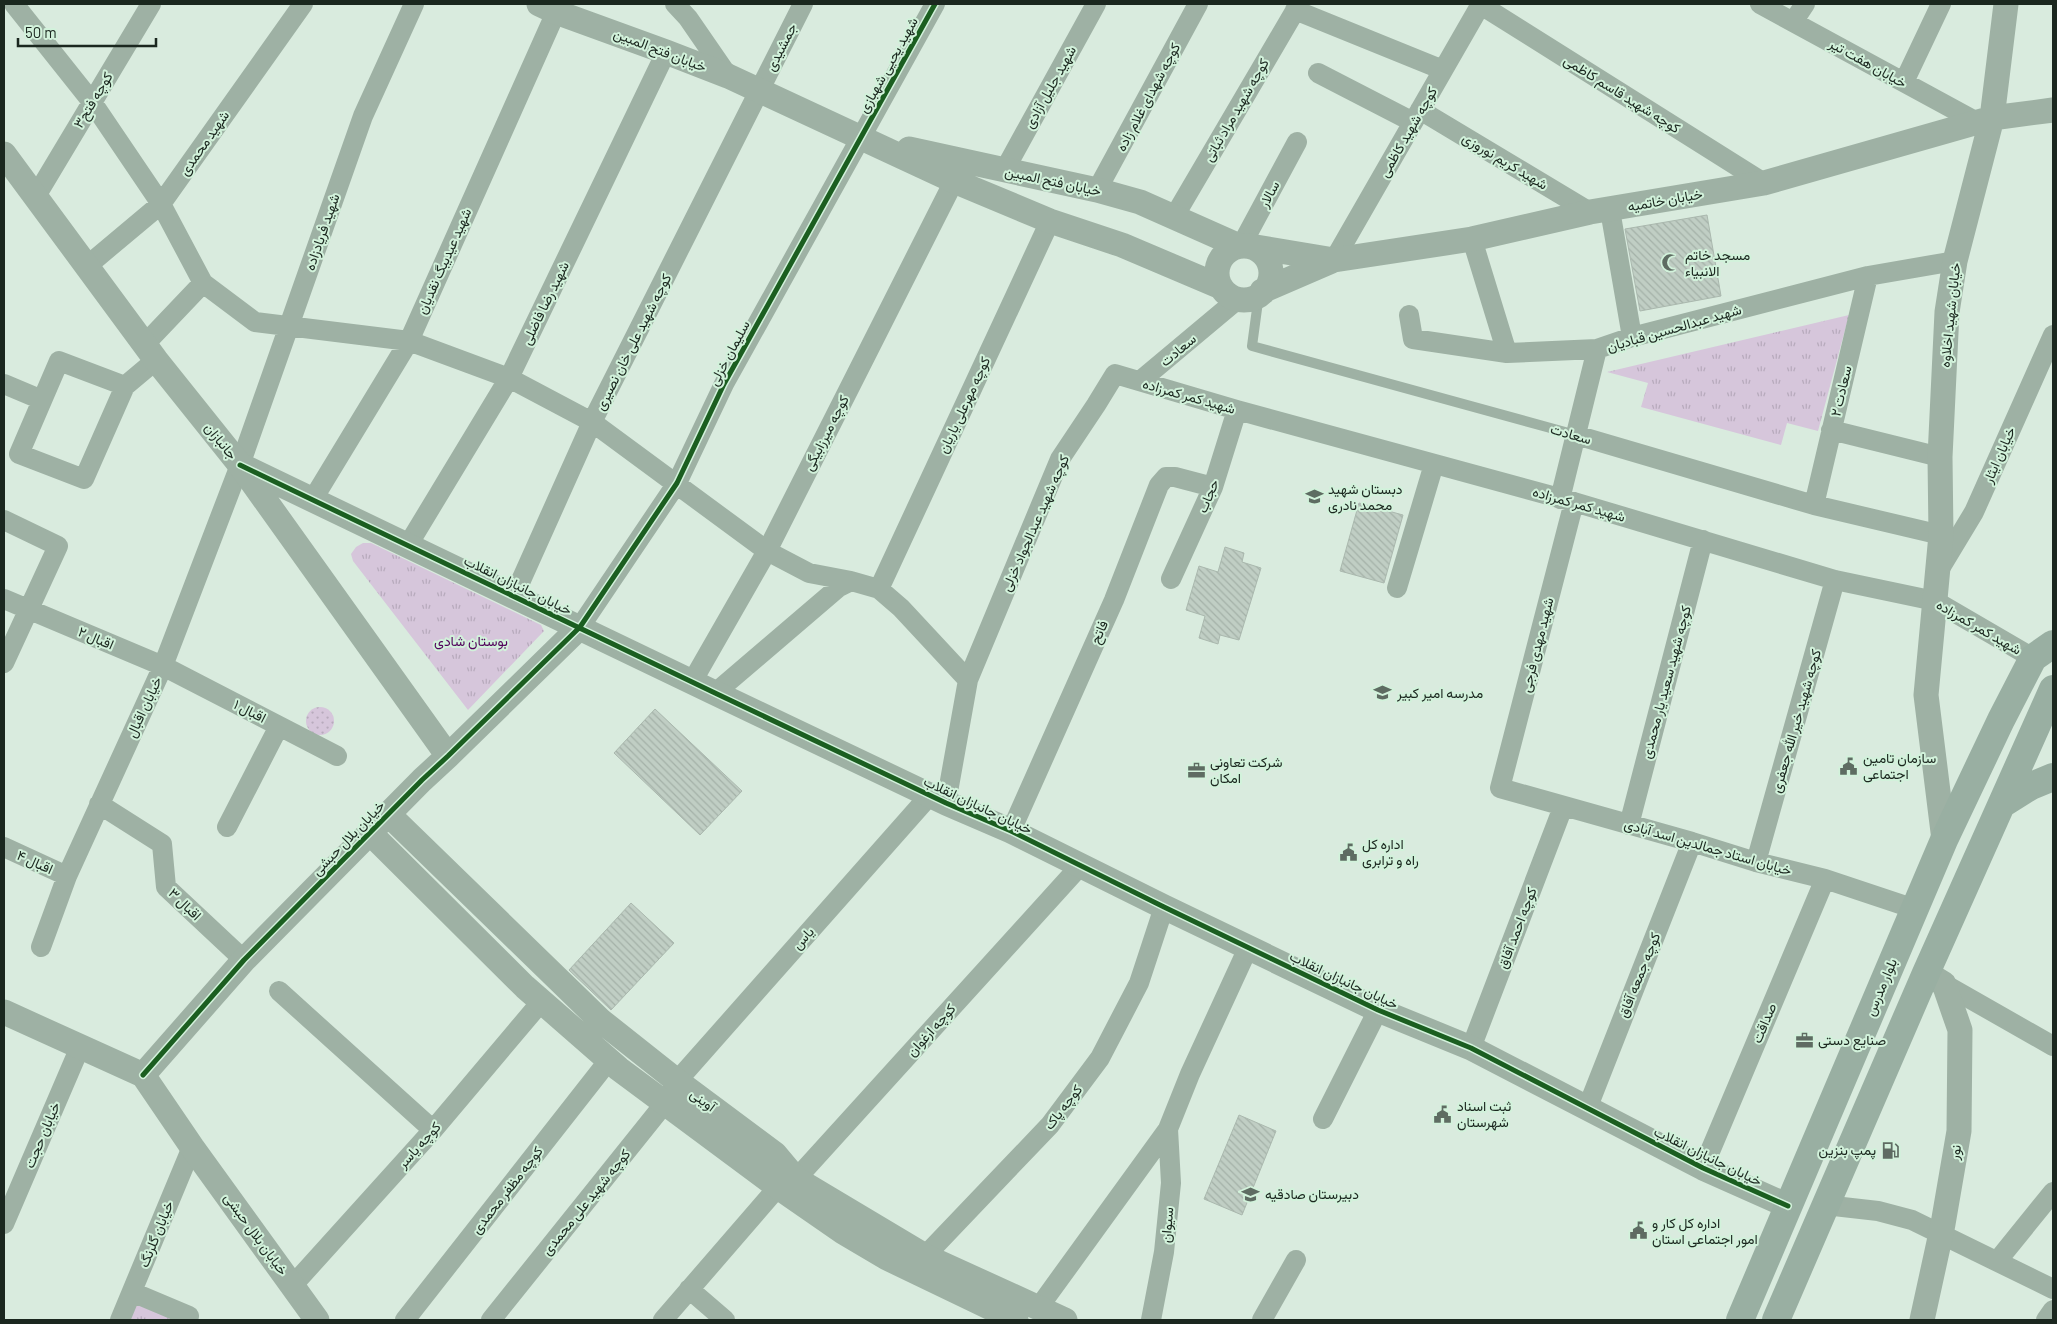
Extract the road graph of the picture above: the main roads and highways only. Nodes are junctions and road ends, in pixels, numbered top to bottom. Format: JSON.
{"nodes":[{"id":1,"x":2046,"y":659,"type":"edge"},
{"id":2,"x":2053,"y":689,"type":"edge"},
{"id":3,"x":2053,"y":777,"type":"edge"},
{"id":4,"x":2002,"y":804,"type":"junction"},
{"id":5,"x":1857,"y":1043,"type":"junction"},
{"id":6,"x":1889,"y":1058,"type":"junction"},
{"id":7,"x":1740,"y":1320,"type":"edge"},
{"id":8,"x":1776,"y":1320,"type":"edge"}],
"edges":[{"from":1,"to":5,"type":"main road","name":"بلوار مدرس"},
{"from":2,"to":4,"type":"main road"},
{"from":3,"to":4,"type":"main road"},
{"from":4,"to":6,"type":"main road"},
{"from":5,"to":6,"type":"main road"},
{"from":5,"to":7,"type":"main road","name":"بلوار مدرس"},
{"from":6,"to":8,"type":"main road"}]}
